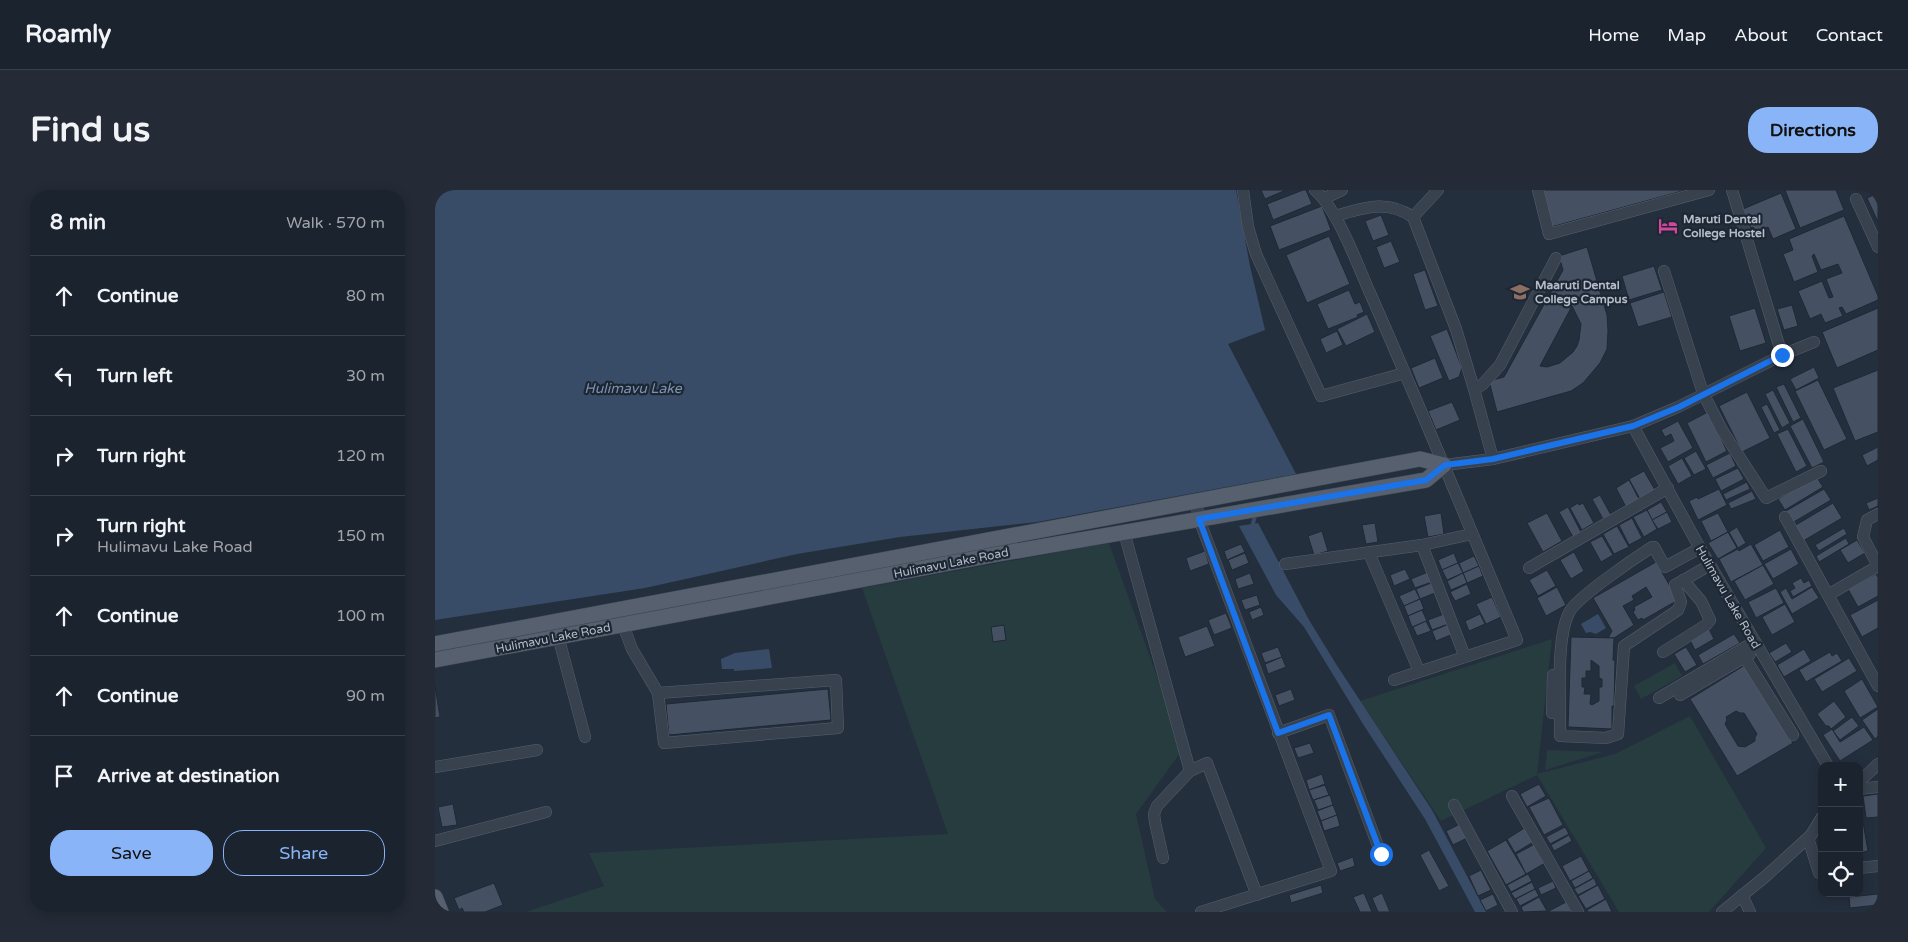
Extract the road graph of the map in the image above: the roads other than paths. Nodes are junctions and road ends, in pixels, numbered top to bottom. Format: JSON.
{"nodes":[{"id":1,"x":1243,"y":190,"type":"edge"},
{"id":2,"x":1315,"y":190,"type":"edge"},
{"id":3,"x":1342,"y":190,"type":"edge"},
{"id":4,"x":1439,"y":190,"type":"edge"},
{"id":5,"x":1537,"y":190,"type":"edge"},
{"id":6,"x":1709,"y":190,"type":"edge"},
{"id":7,"x":1732,"y":190,"type":"edge"},
{"id":8,"x":1325,"y":198,"type":"junction"},
{"id":9,"x":1856,"y":199,"type":"dead end"},
{"id":10,"x":1335,"y":216,"type":"junction"},
{"id":11,"x":1413,"y":217,"type":"junction"},
{"id":12,"x":1878,"y":247,"type":"edge"},
{"id":13,"x":1557,"y":258,"type":"dead end"},
{"id":14,"x":1664,"y":271,"type":"dead end"},
{"id":15,"x":1814,"y":342,"type":"dead end"},
{"id":16,"x":1782,"y":355,"type":"junction"},
{"id":17,"x":1405,"y":373,"type":"junction"},
{"id":18,"x":1474,"y":389,"type":"junction"},
{"id":19,"x":1703,"y":393,"type":"junction"},
{"id":20,"x":1633,"y":426,"type":"junction"},
{"id":21,"x":1493,"y":459,"type":"junction"},
{"id":22,"x":1445,"y":465,"type":"junction"},
{"id":23,"x":1821,"y":471,"type":"dead end"},
{"id":24,"x":1668,"y":488,"type":"junction"},
{"id":25,"x":1196,"y":502,"type":"junction"},
{"id":26,"x":1878,"y":514,"type":"edge"},
{"id":27,"x":1785,"y":517,"type":"dead end"},
{"id":28,"x":1199,"y":519,"type":"junction"},
{"id":29,"x":1124,"y":532,"type":"junction"},
{"id":30,"x":1472,"y":534,"type":"junction"},
{"id":31,"x":1422,"y":545,"type":"junction"},
{"id":32,"x":1700,"y":548,"type":"junction"},
{"id":33,"x":1369,"y":553,"type":"junction"},
{"id":34,"x":1285,"y":564,"type":"dead end"},
{"id":35,"x":1710,"y":565,"type":"junction"},
{"id":36,"x":1878,"y":566,"type":"edge"},
{"id":37,"x":1665,"y":567,"type":"junction"},
{"id":38,"x":1529,"y":568,"type":"dead end"},
{"id":39,"x":1679,"y":582,"type":"junction"},
{"id":40,"x":1827,"y":595,"type":"junction"},
{"id":41,"x":623,"y":625,"type":"junction"},
{"id":42,"x":1562,"y":633,"type":"junction"},
{"id":43,"x":558,"y":636,"type":"junction"},
{"id":44,"x":435,"y":644,"type":"edge"},
{"id":45,"x":1756,"y":646,"type":"junction"},
{"id":46,"x":1663,"y":652,"type":"dead end"},
{"id":47,"x":1465,"y":657,"type":"junction"},
{"id":48,"x":1745,"y":658,"type":"junction"},
{"id":49,"x":435,"y":660,"type":"edge"},
{"id":50,"x":1419,"y":671,"type":"junction"},
{"id":51,"x":1394,"y":680,"type":"dead end"},
{"id":52,"x":1878,"y":686,"type":"edge"},
{"id":53,"x":658,"y":693,"type":"junction"},
{"id":54,"x":1681,"y":695,"type":"dead end"},
{"id":55,"x":1659,"y":698,"type":"dead end"},
{"id":56,"x":1552,"y":713,"type":"dead end"},
{"id":57,"x":1278,"y":733,"type":"junction"},
{"id":58,"x":1793,"y":735,"type":"dead end"},
{"id":59,"x":585,"y":737,"type":"dead end"},
{"id":60,"x":537,"y":750,"type":"dead end"},
{"id":61,"x":1826,"y":762,"type":"edge"},
{"id":62,"x":1878,"y":764,"type":"edge"},
{"id":63,"x":435,"y":767,"type":"edge"},
{"id":64,"x":1190,"y":771,"type":"junction"},
{"id":65,"x":1863,"y":778,"type":"edge"},
{"id":66,"x":1878,"y":787,"type":"edge"},
{"id":67,"x":1863,"y":789,"type":"edge"},
{"id":68,"x":1512,"y":796,"type":"dead end"},
{"id":69,"x":1454,"y":805,"type":"dead end"},
{"id":70,"x":546,"y":812,"type":"dead end"},
{"id":71,"x":1818,"y":824,"type":"edge"},
{"id":72,"x":1807,"y":838,"type":"junction"},
{"id":73,"x":435,"y":841,"type":"edge"},
{"id":74,"x":1381,"y":854,"type":"dead end"},
{"id":75,"x":1163,"y":858,"type":"dead end"},
{"id":76,"x":1878,"y":866,"type":"edge"},
{"id":77,"x":1863,"y":868,"type":"edge"},
{"id":78,"x":1818,"y":870,"type":"edge"},
{"id":79,"x":1257,"y":895,"type":"junction"},
{"id":80,"x":1742,"y":895,"type":"junction"},
{"id":81,"x":435,"y":897,"type":"edge"},
{"id":82,"x":441,"y":912,"type":"edge"},
{"id":83,"x":1201,"y":912,"type":"edge"},
{"id":84,"x":1512,"y":912,"type":"edge"},
{"id":85,"x":1578,"y":912,"type":"edge"},
{"id":86,"x":1722,"y":912,"type":"edge"},
{"id":87,"x":1750,"y":912,"type":"edge"}],
"edges":[{"from":1,"to":17,"type":"street"},
{"from":2,"to":8,"type":"street"},
{"from":3,"to":8,"type":"street"},
{"from":4,"to":11,"type":"street"},
{"from":5,"to":6,"type":"street"},
{"from":7,"to":16,"type":"street"},
{"from":8,"to":10,"type":"street"},
{"from":9,"to":12,"type":"street"},
{"from":10,"to":11,"type":"street"},
{"from":10,"to":17,"type":"street"},
{"from":11,"to":18,"type":"street"},
{"from":13,"to":18,"type":"street"},
{"from":14,"to":19,"type":"street"},
{"from":15,"to":16,"type":"street"},
{"from":16,"to":19,"type":"street"},
{"from":17,"to":22,"type":"street"},
{"from":18,"to":21,"type":"street"},
{"from":19,"to":20,"type":"street"},
{"from":19,"to":23,"type":"street"},
{"from":20,"to":21,"type":"street"},
{"from":20,"to":24,"type":"street","name":"Hulimavu Lake Road"},
{"from":21,"to":22,"type":"street"},
{"from":22,"to":25,"type":"main road","name":"Hulimavu Lake Road"},
{"from":22,"to":28,"type":"main road","name":"Hulimavu Lake Road"},
{"from":22,"to":30,"type":"street"},
{"from":24,"to":32,"type":"street","name":"Hulimavu Lake Road"},
{"from":24,"to":38,"type":"street"},
{"from":25,"to":28,"type":"street"},
{"from":25,"to":44,"type":"main road","name":"Hulimavu Lake Road"},
{"from":26,"to":36,"type":"street"},
{"from":27,"to":40,"type":"street"},
{"from":28,"to":29,"type":"main road","name":"Hulimavu Lake Road"},
{"from":28,"to":57,"type":"street"},
{"from":29,"to":41,"type":"main road","name":"Hulimavu Lake Road"},
{"from":29,"to":64,"type":"street"},
{"from":30,"to":31,"type":"street"},
{"from":30,"to":47,"type":"street"},
{"from":31,"to":33,"type":"street"},
{"from":31,"to":47,"type":"street"},
{"from":32,"to":35,"type":"street","name":"Hulimavu Lake Road"},
{"from":32,"to":37,"type":"street"},
{"from":33,"to":34,"type":"street"},
{"from":33,"to":50,"type":"street"},
{"from":35,"to":39,"type":"street"},
{"from":35,"to":45,"type":"street","name":"Hulimavu Lake Road"},
{"from":36,"to":40,"type":"street"},
{"from":37,"to":39,"type":"street"},
{"from":37,"to":42,"type":"street"},
{"from":39,"to":42,"type":"street"},
{"from":39,"to":46,"type":"street"},
{"from":40,"to":52,"type":"street"},
{"from":41,"to":43,"type":"main road","name":"Hulimavu Lake Road"},
{"from":41,"to":53,"type":"street"},
{"from":42,"to":56,"type":"street"},
{"from":43,"to":49,"type":"main road","name":"Hulimavu Lake Road"},
{"from":43,"to":59,"type":"street"},
{"from":45,"to":48,"type":"street"},
{"from":45,"to":55,"type":"street"},
{"from":45,"to":61,"type":"street","name":"Hulimavu Lake Road"},
{"from":47,"to":50,"type":"street"},
{"from":48,"to":54,"type":"street"},
{"from":48,"to":58,"type":"street"},
{"from":50,"to":51,"type":"street"},
{"from":53,"to":53,"type":"street"},
{"from":57,"to":74,"type":"street"},
{"from":57,"to":79,"type":"street"},
{"from":60,"to":63,"type":"street"},
{"from":62,"to":65,"type":"street"},
{"from":64,"to":75,"type":"street"},
{"from":64,"to":79,"type":"street"},
{"from":66,"to":67,"type":"street"},
{"from":68,"to":85,"type":"street"},
{"from":69,"to":84,"type":"street"},
{"from":70,"to":73,"type":"street"},
{"from":71,"to":72,"type":"street"},
{"from":72,"to":78,"type":"street"},
{"from":72,"to":80,"type":"street"},
{"from":76,"to":77,"type":"street"},
{"from":79,"to":83,"type":"street"},
{"from":80,"to":86,"type":"street"},
{"from":80,"to":87,"type":"street"},
{"from":81,"to":82,"type":"main road"}]}
